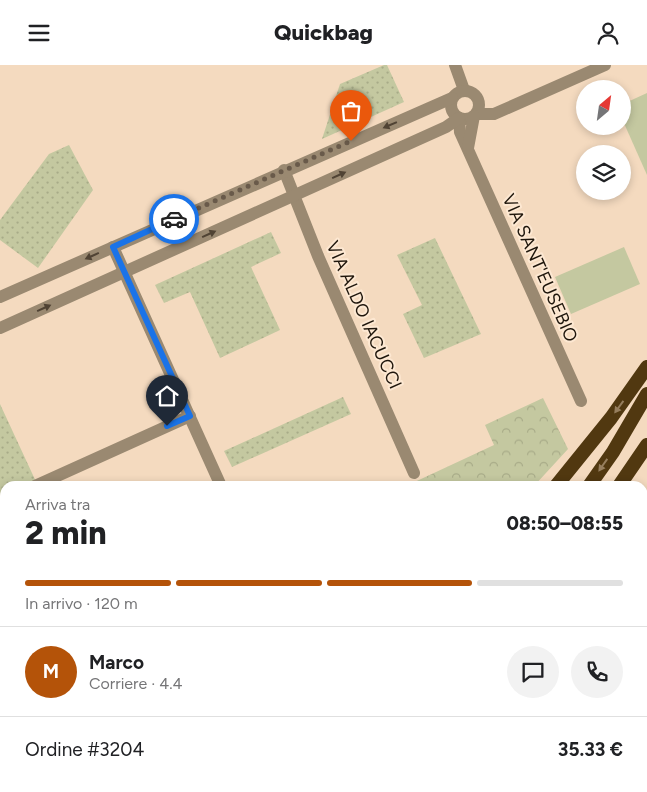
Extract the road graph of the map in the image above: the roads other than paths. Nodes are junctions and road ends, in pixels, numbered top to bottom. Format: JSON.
{"nodes":[{"id":1,"x":455,"y":65,"type":"edge"},
{"id":2,"x":605,"y":65,"type":"edge"},
{"id":3,"x":464,"y":91,"type":"junction"},
{"id":4,"x":452,"y":97,"type":"junction"},
{"id":5,"x":475,"y":115,"type":"junction"},
{"id":6,"x":459,"y":118,"type":"junction"},
{"id":7,"x":468,"y":148,"type":"junction"},
{"id":8,"x":284,"y":170,"type":"junction"},
{"id":9,"x":295,"y":195,"type":"junction"},
{"id":10,"x":113,"y":247,"type":"junction"},
{"id":11,"x":124,"y":272,"type":"junction"},
{"id":12,"x":0,"y":297,"type":"edge"},
{"id":13,"x":0,"y":328,"type":"edge"},
{"id":14,"x":647,"y":367,"type":"edge"},
{"id":15,"x":647,"y":394,"type":"edge"},
{"id":16,"x":581,"y":401,"type":"dead end"},
{"id":17,"x":190,"y":416,"type":"junction"},
{"id":18,"x":647,"y":445,"type":"edge"},
{"id":19,"x":414,"y":473,"type":"dead end"},
{"id":20,"x":46,"y":481,"type":"edge"},
{"id":21,"x":220,"y":481,"type":"edge"},
{"id":22,"x":560,"y":481,"type":"edge"},
{"id":23,"x":593,"y":481,"type":"edge"},
{"id":24,"x":622,"y":481,"type":"edge"}],
"edges":[{"from":1,"to":3,"type":"street"},
{"from":2,"to":5,"type":"street"},
{"from":3,"to":4,"type":"street"},
{"from":3,"to":5,"type":"street"},
{"from":4,"to":6,"type":"street","name":"VIA SANT'EUSEBIO"},
{"from":4,"to":8,"type":"street","one_way":true},
{"from":5,"to":6,"type":"street"},
{"from":5,"to":7,"type":"street"},
{"from":6,"to":7,"type":"street","name":"VIA SANT'EUSEBIO"},
{"from":9,"to":6,"type":"street","one_way":true},
{"from":7,"to":16,"type":"street","name":"VIA SANT'EUSEBIO"},
{"from":8,"to":9,"type":"street","name":"VIA ALDO IACUCCI"},
{"from":8,"to":10,"type":"street"},
{"from":11,"to":9,"type":"street","one_way":true},
{"from":9,"to":19,"type":"street","name":"VIA ALDO IACUCCI"},
{"from":10,"to":11,"type":"street"},
{"from":10,"to":12,"type":"street","one_way":true},
{"from":13,"to":11,"type":"street","one_way":true},
{"from":11,"to":17,"type":"street"},
{"from":14,"to":22,"type":"highway","one_way":true},
{"from":15,"to":23,"type":"highway","one_way":true},
{"from":17,"to":20,"type":"street"},
{"from":17,"to":21,"type":"street"},
{"from":18,"to":24,"type":"highway"}]}
